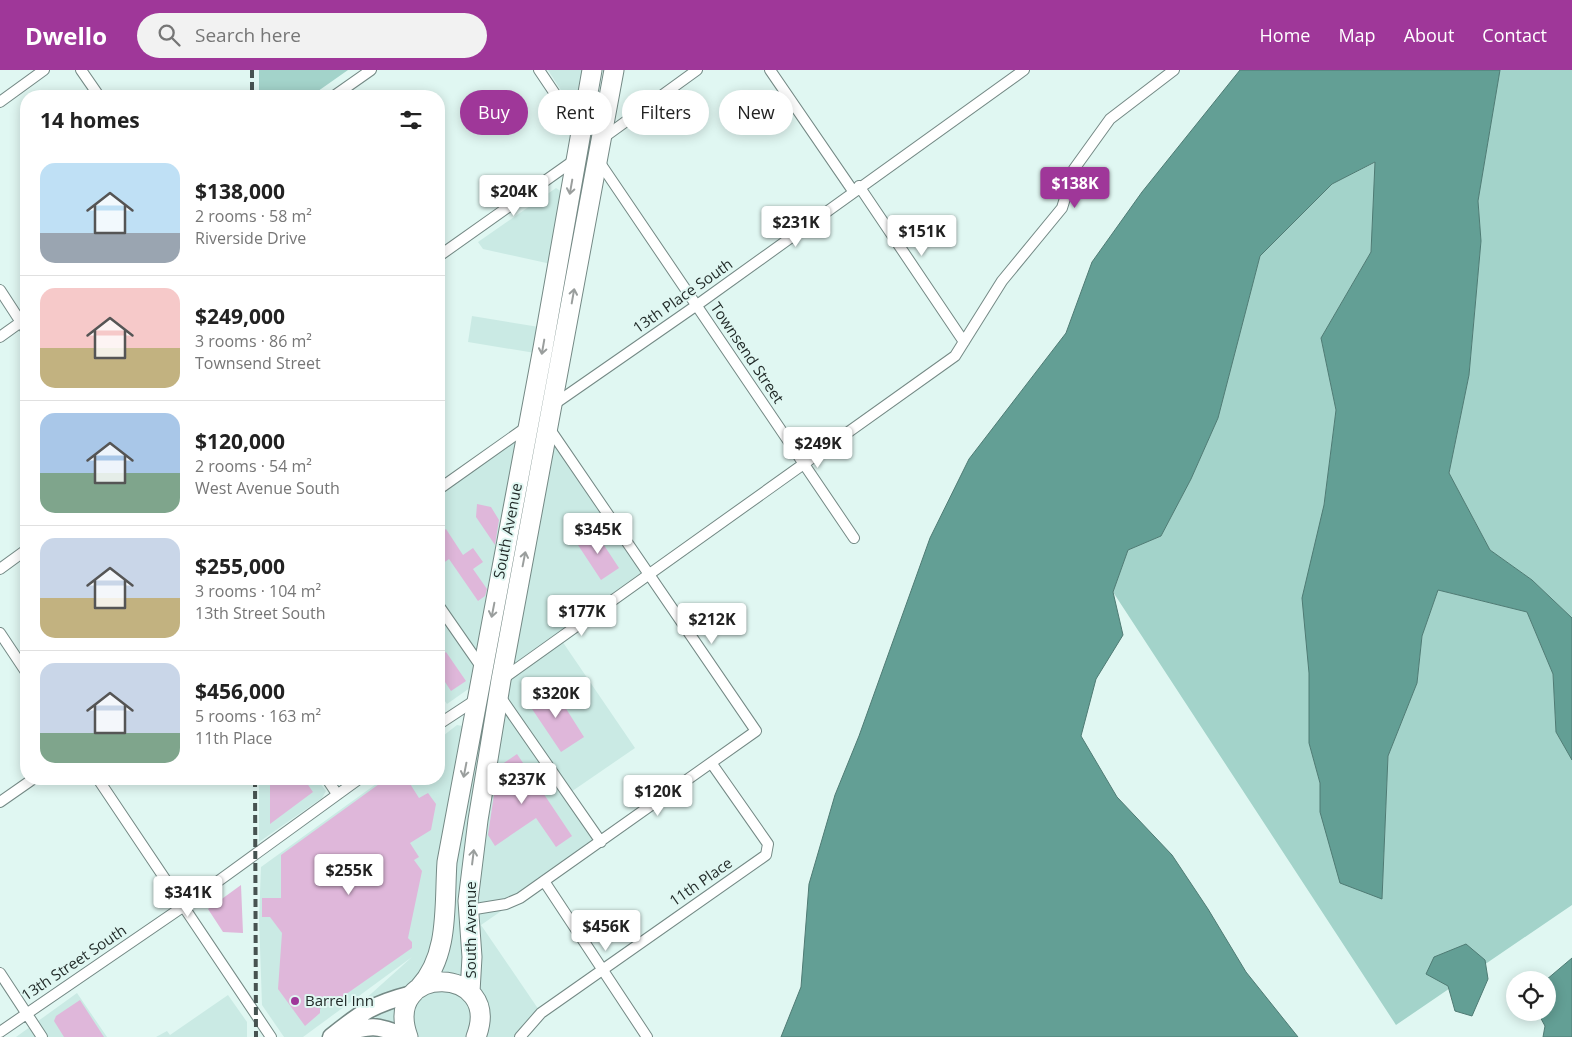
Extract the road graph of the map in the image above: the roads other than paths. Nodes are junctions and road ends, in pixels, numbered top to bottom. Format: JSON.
{"nodes":[{"id":1,"x":44,"y":70,"type":"edge"},
{"id":2,"x":81,"y":70,"type":"edge"},
{"id":3,"x":371,"y":70,"type":"edge"},
{"id":4,"x":539,"y":70,"type":"edge"},
{"id":5,"x":592,"y":70,"type":"edge"},
{"id":6,"x":614,"y":70,"type":"edge"},
{"id":7,"x":697,"y":70,"type":"edge"},
{"id":8,"x":770,"y":70,"type":"edge"},
{"id":9,"x":1024,"y":70,"type":"edge"},
{"id":10,"x":1174,"y":70,"type":"edge"},
{"id":11,"x":95,"y":90,"type":"edge"},
{"id":12,"x":343,"y":90,"type":"edge"},
{"id":13,"x":552,"y":90,"type":"edge"},
{"id":14,"x":588,"y":90,"type":"edge"},
{"id":15,"x":0,"y":102,"type":"edge"},
{"id":16,"x":580,"y":135,"type":"edge"},
{"id":17,"x":602,"y":138,"type":"junction"},
{"id":18,"x":576,"y":159,"type":"junction"},
{"id":19,"x":598,"y":160,"type":"junction"},
{"id":20,"x":856,"y":189,"type":"junction"},
{"id":21,"x":445,"y":252,"type":"edge"},
{"id":22,"x":0,"y":290,"type":"edge"},
{"id":23,"x":697,"y":305,"type":"junction"},
{"id":24,"x":20,"y":318,"type":"edge"},
{"id":25,"x":20,"y":325,"type":"edge"},
{"id":26,"x":0,"y":337,"type":"edge"},
{"id":27,"x":964,"y":342,"type":"junction"},
{"id":28,"x":552,"y":405,"type":"junction"},
{"id":29,"x":529,"y":426,"type":"junction"},
{"id":30,"x":549,"y":428,"type":"junction"},
{"id":31,"x":804,"y":463,"type":"junction"},
{"id":32,"x":445,"y":485,"type":"edge"},
{"id":33,"x":854,"y":538,"type":"dead end"},
{"id":34,"x":20,"y":554,"type":"edge"},
{"id":35,"x":0,"y":569,"type":"edge"},
{"id":36,"x":648,"y":574,"type":"junction"},
{"id":37,"x":445,"y":615,"type":"edge"},
{"id":38,"x":0,"y":634,"type":"edge"},
{"id":39,"x":20,"y":663,"type":"edge"},
{"id":40,"x":482,"y":668,"type":"junction"},
{"id":41,"x":500,"y":688,"type":"junction"},
{"id":42,"x":479,"y":698,"type":"junction"},
{"id":43,"x":445,"y":720,"type":"edge"},
{"id":44,"x":712,"y":764,"type":"junction"},
{"id":45,"x":24,"y":785,"type":"edge"},
{"id":46,"x":102,"y":785,"type":"edge"},
{"id":47,"x":331,"y":785,"type":"edge"},
{"id":48,"x":350,"y":785,"type":"edge"},
{"id":49,"x":337,"y":794,"type":"junction"},
{"id":50,"x":0,"y":802,"type":"edge"},
{"id":51,"x":601,"y":842,"type":"junction"},
{"id":52,"x":544,"y":881,"type":"junction"},
{"id":53,"x":184,"y":906,"type":"junction"},
{"id":54,"x":468,"y":910,"type":"junction"},
{"id":55,"x":602,"y":969,"type":"junction"},
{"id":56,"x":0,"y":973,"type":"edge"},
{"id":57,"x":416,"y":991,"type":"junction"},
{"id":58,"x":470,"y":992,"type":"junction"},
{"id":59,"x":26,"y":1014,"type":"junction"},
{"id":60,"x":0,"y":1032,"type":"edge"},
{"id":61,"x":42,"y":1037,"type":"edge"},
{"id":62,"x":271,"y":1037,"type":"edge"},
{"id":63,"x":331,"y":1037,"type":"edge"},
{"id":64,"x":407,"y":1037,"type":"edge"},
{"id":65,"x":476,"y":1037,"type":"edge"},
{"id":66,"x":520,"y":1037,"type":"edge"},
{"id":67,"x":647,"y":1037,"type":"edge"}],
"edges":[{"from":1,"to":15,"type":"street"},
{"from":2,"to":11,"type":"street"},
{"from":3,"to":12,"type":"street"},
{"from":4,"to":13,"type":"street"},
{"from":5,"to":14,"type":"highway","name":"South Avenue"},
{"from":6,"to":17,"type":"highway","name":"South Avenue"},
{"from":7,"to":17,"type":"street"},
{"from":8,"to":20,"type":"street"},
{"from":9,"to":20,"type":"street","name":"13th Place South"},
{"from":10,"to":27,"type":"street"},
{"from":16,"to":18,"type":"highway","name":"South Avenue"},
{"from":17,"to":19,"type":"highway","name":"South Avenue"},
{"from":18,"to":21,"type":"street"},
{"from":18,"to":29,"type":"highway","name":"South Avenue","one_way":true},
{"from":19,"to":23,"type":"street","name":"Townsend Street"},
{"from":28,"to":19,"type":"highway","name":"South Avenue","one_way":true},
{"from":20,"to":23,"type":"street","name":"13th Place South"},
{"from":20,"to":27,"type":"street"},
{"from":22,"to":24,"type":"street"},
{"from":23,"to":28,"type":"street","name":"13th Place South"},
{"from":23,"to":31,"type":"street","name":"Townsend Street"},
{"from":25,"to":26,"type":"street"},
{"from":27,"to":31,"type":"street"},
{"from":28,"to":30,"type":"highway","name":"South Avenue"},
{"from":29,"to":32,"type":"street"},
{"from":29,"to":40,"type":"highway","name":"South Avenue","one_way":true},
{"from":30,"to":36,"type":"street"},
{"from":41,"to":30,"type":"highway","name":"South Avenue","one_way":true},
{"from":31,"to":33,"type":"street","name":"Townsend Street"},
{"from":31,"to":36,"type":"street"},
{"from":34,"to":35,"type":"street"},
{"from":36,"to":41,"type":"street"},
{"from":36,"to":44,"type":"street"},
{"from":37,"to":40,"type":"street"},
{"from":38,"to":39,"type":"street"},
{"from":40,"to":42,"type":"highway","name":"South Avenue"},
{"from":41,"to":51,"type":"street"},
{"from":54,"to":41,"type":"highway","name":"South Avenue","one_way":true},
{"from":42,"to":43,"type":"street"},
{"from":42,"to":57,"type":"highway","name":"South Avenue","one_way":true},
{"from":44,"to":51,"type":"street"},
{"from":44,"to":55,"type":"street","name":"11th Place"},
{"from":45,"to":50,"type":"street"},
{"from":46,"to":53,"type":"street"},
{"from":47,"to":49,"type":"street"},
{"from":48,"to":49,"type":"street","name":"13th Street South"},
{"from":49,"to":53,"type":"street","name":"13th Street South"},
{"from":51,"to":52,"type":"street"},
{"from":52,"to":54,"type":"street"},
{"from":52,"to":55,"type":"street"},
{"from":53,"to":59,"type":"street","name":"13th Street South"},
{"from":53,"to":62,"type":"street"},
{"from":54,"to":58,"type":"highway","name":"South Avenue"},
{"from":55,"to":66,"type":"street","name":"11th Place"},
{"from":55,"to":67,"type":"street"},
{"from":56,"to":59,"type":"street"},
{"from":57,"to":58,"type":"highway","name":"South Avenue"},
{"from":57,"to":63,"type":"main road"},
{"from":57,"to":64,"type":"highway","name":"South Avenue"},
{"from":58,"to":65,"type":"highway","name":"South Avenue"},
{"from":59,"to":60,"type":"street","name":"13th Street South"},
{"from":59,"to":61,"type":"street"},
{"from":63,"to":64,"type":"main road"}]}
